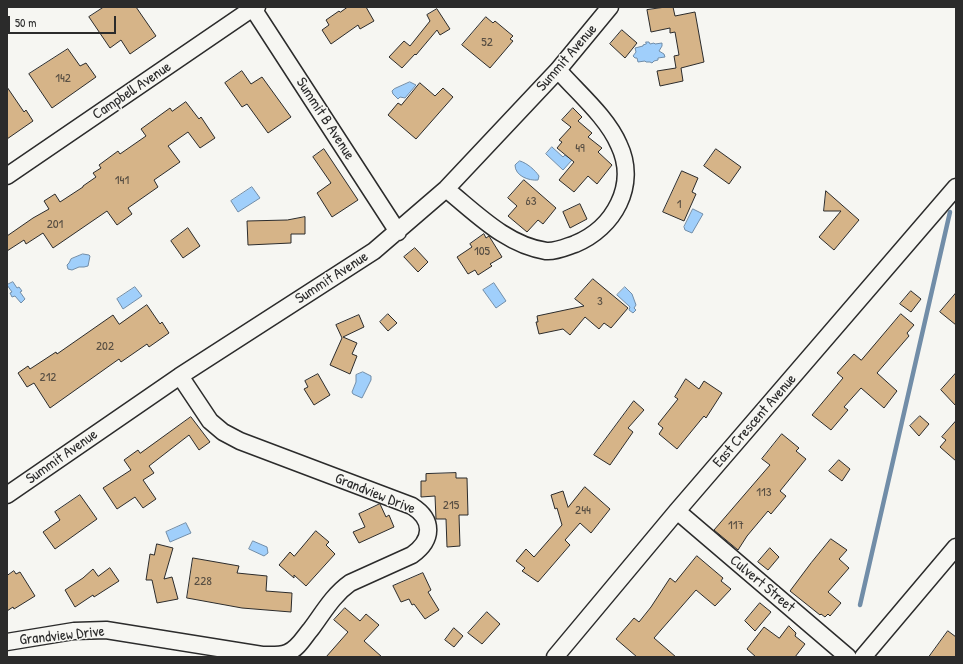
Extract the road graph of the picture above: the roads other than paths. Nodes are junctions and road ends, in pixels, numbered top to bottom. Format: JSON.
{"nodes":[{"id":1,"x":254,"y":7,"type":"edge"},
{"id":2,"x":610,"y":7,"type":"edge"},
{"id":3,"x":558,"y":70,"type":"junction"},
{"id":4,"x":7,"y":176,"type":"edge"},
{"id":5,"x":956,"y":187,"type":"edge"},
{"id":6,"x":446,"y":189,"type":"junction"},
{"id":7,"x":398,"y":232,"type":"junction"},
{"id":8,"x":180,"y":376,"type":"junction"},
{"id":9,"x":7,"y":495,"type":"edge"},
{"id":10,"x":677,"y":512,"type":"junction"},
{"id":11,"x":956,"y":547,"type":"edge"},
{"id":12,"x":7,"y":642,"type":"edge"},
{"id":13,"x":555,"y":657,"type":"edge"},
{"id":14,"x":848,"y":657,"type":"edge"},
{"id":15,"x":863,"y":657,"type":"edge"}],
"edges":[{"from":1,"to":4,"type":"street","name":"Campbell Avenue"},
{"from":1,"to":7,"type":"street","name":"Summit B Avenue"},
{"from":2,"to":3,"type":"street","name":"Summit Avenue"},
{"from":3,"to":6,"type":"street","name":"Summit Avenue"},
{"from":3,"to":6,"type":"street"},
{"from":5,"to":10,"type":"street","name":"East Crescent Avenue"},
{"from":6,"to":7,"type":"street","name":"Summit Avenue"},
{"from":7,"to":8,"type":"street","name":"Summit Avenue"},
{"from":8,"to":9,"type":"street","name":"Summit Avenue"},
{"from":8,"to":12,"type":"street","name":"Grandview Drive"},
{"from":10,"to":13,"type":"street","name":"East Crescent Avenue"},
{"from":10,"to":14,"type":"street","name":"Culvert Street"},
{"from":11,"to":15,"type":"street"}]}
